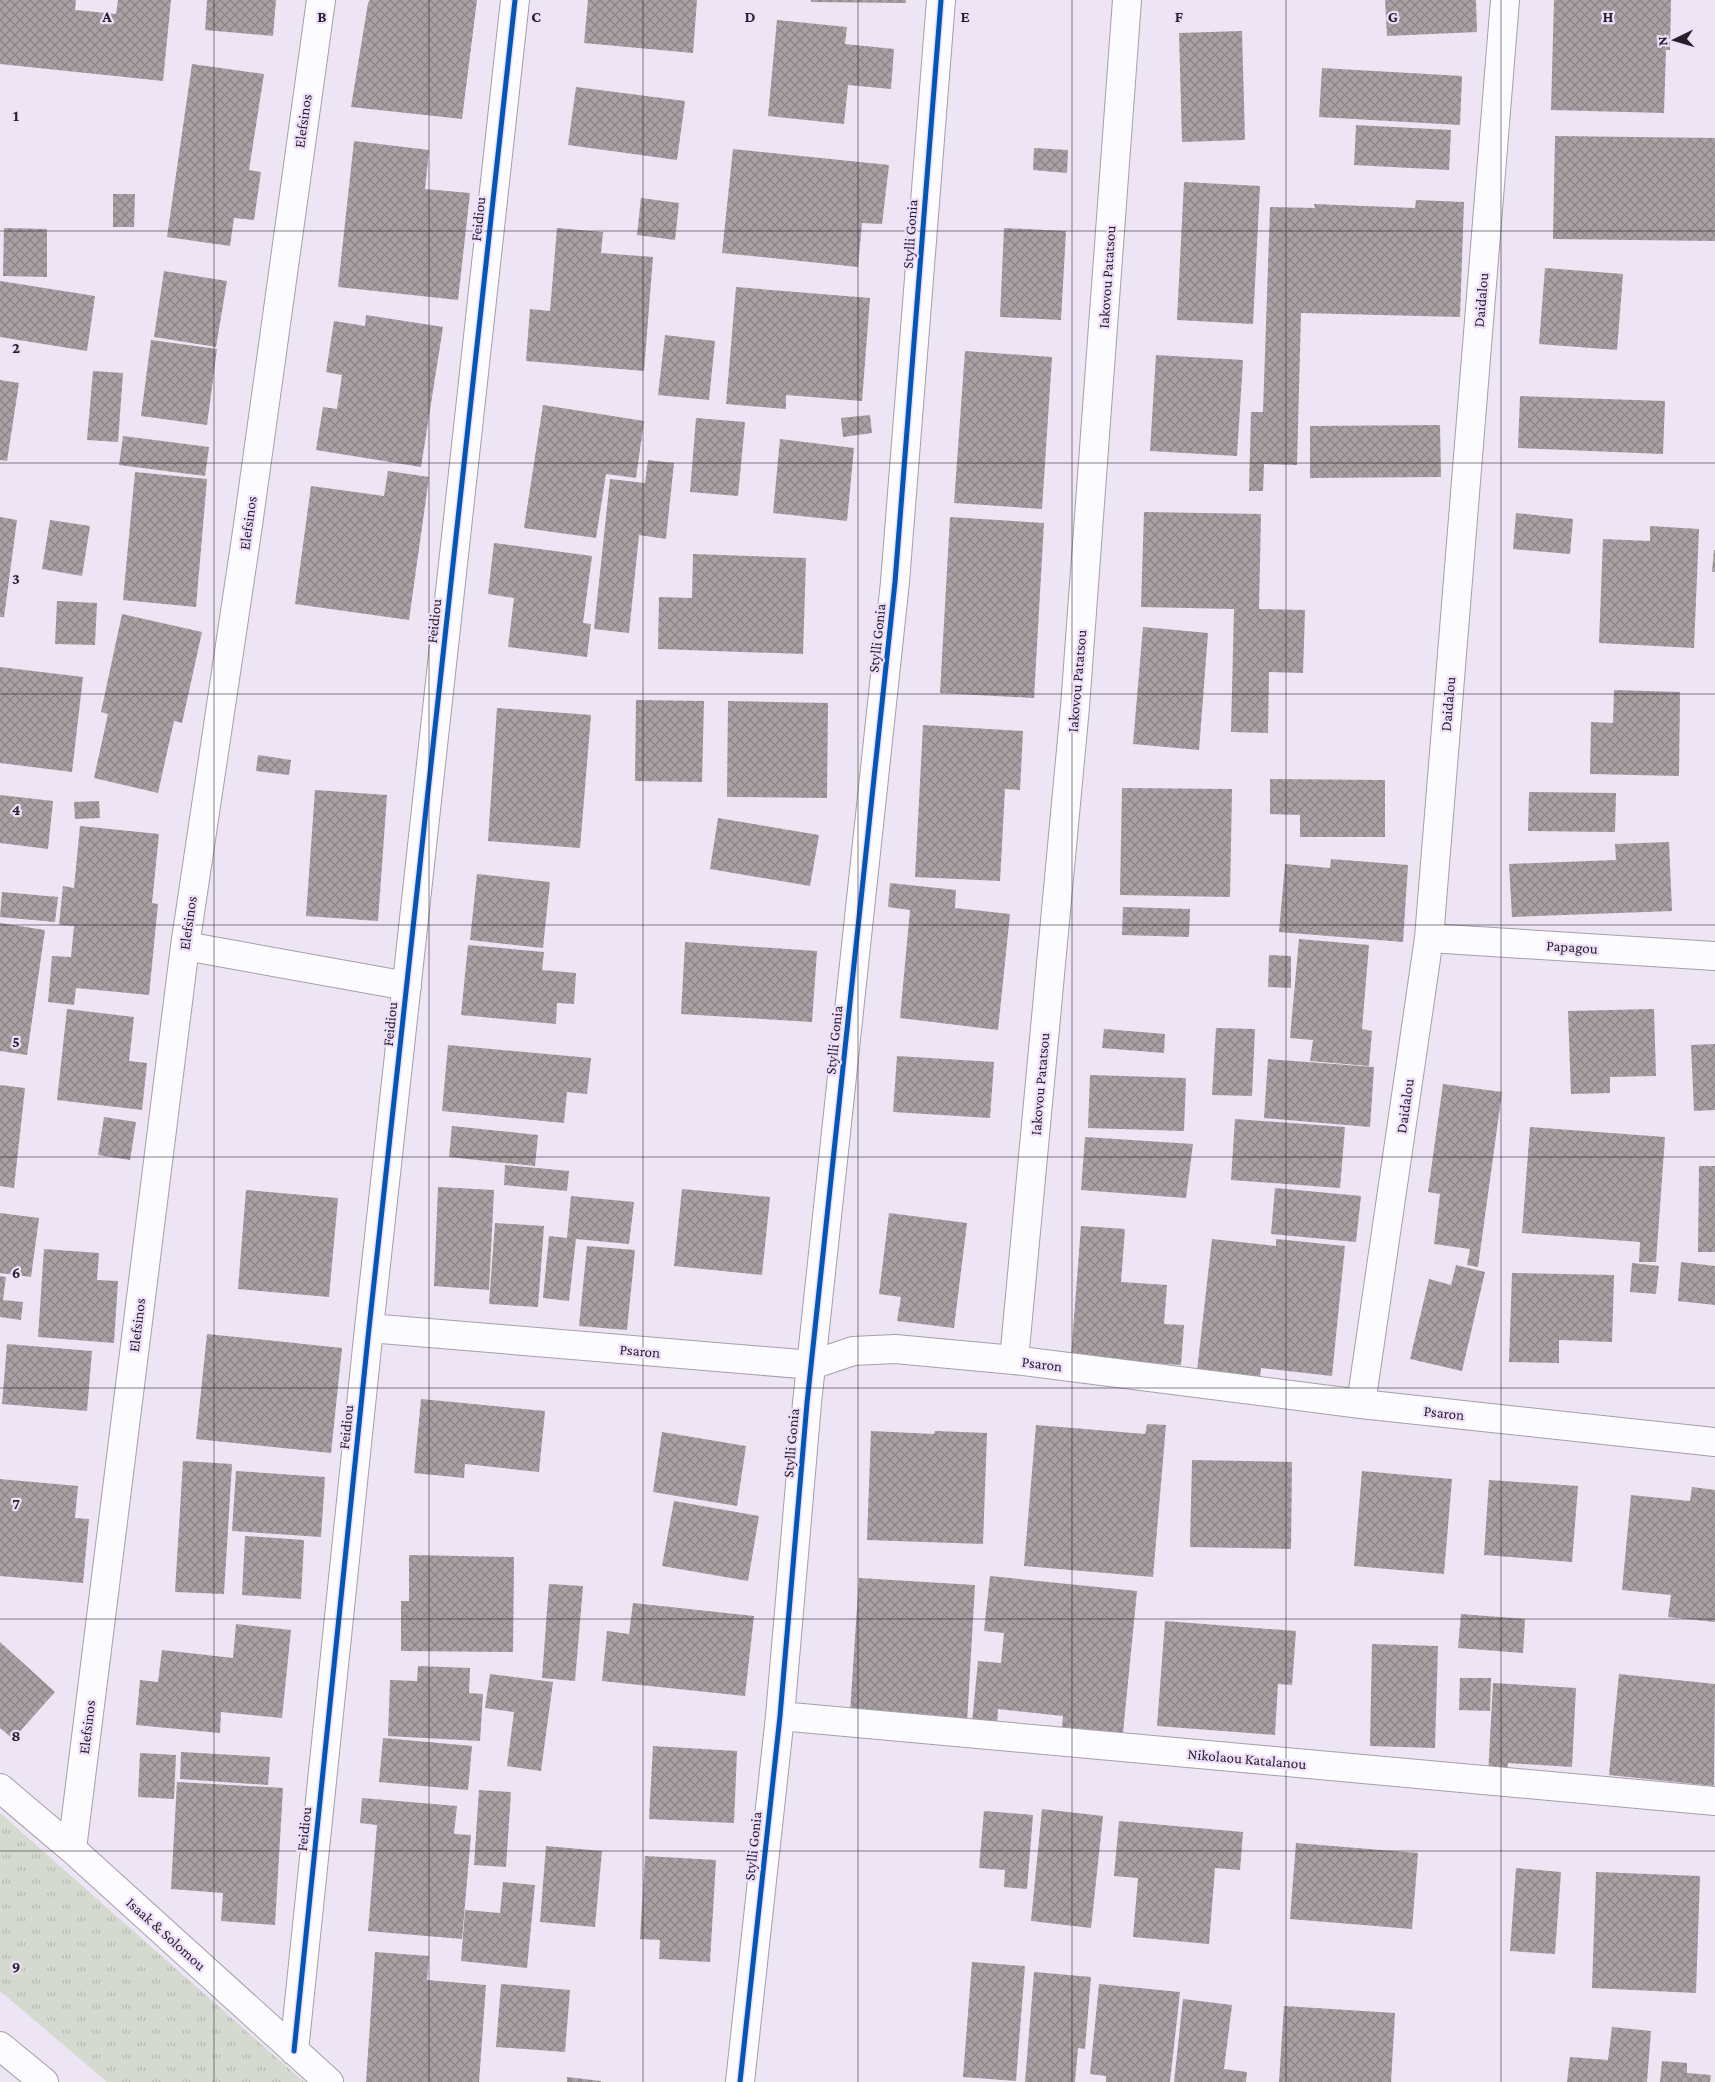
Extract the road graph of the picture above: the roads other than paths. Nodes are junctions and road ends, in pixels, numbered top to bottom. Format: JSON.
{"nodes":[{"id":1,"x":321,"y":0,"type":"edge"},
{"id":2,"x":515,"y":0,"type":"edge"},
{"id":3,"x":941,"y":0,"type":"edge"},
{"id":4,"x":1127,"y":0,"type":"edge"},
{"id":5,"x":1505,"y":0,"type":"edge"},
{"id":6,"x":1429,"y":938,"type":"junction"},
{"id":7,"x":185,"y":946,"type":"junction"},
{"id":8,"x":1715,"y":956,"type":"edge"},
{"id":9,"x":407,"y":986,"type":"junction"},
{"id":10,"x":369,"y":1328,"type":"junction"},
{"id":11,"x":1014,"y":1360,"type":"junction"},
{"id":12,"x":812,"y":1365,"type":"junction"},
{"id":13,"x":1361,"y":1404,"type":"junction"},
{"id":14,"x":1715,"y":1442,"type":"edge"},
{"id":15,"x":780,"y":1716,"type":"junction"},
{"id":16,"x":0,"y":1788,"type":"edge"},
{"id":17,"x":1715,"y":1801,"type":"edge"},
{"id":18,"x":72,"y":1849,"type":"junction"},
{"id":19,"x":0,"y":2046,"type":"edge"},
{"id":20,"x":294,"y":2051,"type":"junction"},
{"id":21,"x":44,"y":2082,"type":"edge"},
{"id":22,"x":329,"y":2082,"type":"edge"},
{"id":23,"x":740,"y":2082,"type":"edge"}],
"edges":[{"from":1,"to":7,"type":"street","name":"Elefsinos"},
{"from":2,"to":9,"type":"street","name":"Feidiou"},
{"from":3,"to":12,"type":"street","name":"Stylli Gonia"},
{"from":4,"to":11,"type":"street","name":"Iakovou Patatsou"},
{"from":5,"to":6,"type":"street","name":"Daidalou"},
{"from":6,"to":8,"type":"street","name":"Papagou"},
{"from":6,"to":13,"type":"street","name":"Daidalou"},
{"from":7,"to":9,"type":"street"},
{"from":7,"to":18,"type":"street","name":"Elefsinos"},
{"from":9,"to":10,"type":"street","name":"Feidiou"},
{"from":10,"to":12,"type":"street","name":"Psaron"},
{"from":10,"to":20,"type":"street","name":"Feidiou"},
{"from":11,"to":12,"type":"street","name":"Psaron"},
{"from":11,"to":13,"type":"street","name":"Psaron"},
{"from":12,"to":15,"type":"street","name":"Stylli Gonia"},
{"from":13,"to":14,"type":"street","name":"Psaron"},
{"from":15,"to":17,"type":"street","name":"Nikolaou Katalanou"},
{"from":15,"to":23,"type":"street","name":"Stylli Gonia"},
{"from":16,"to":18,"type":"street","name":"Isaak & Solomou"},
{"from":18,"to":20,"type":"street","name":"Isaak & Solomou"},
{"from":19,"to":21,"type":"street"},
{"from":20,"to":22,"type":"street","name":"Isaak & Solomou"}]}
